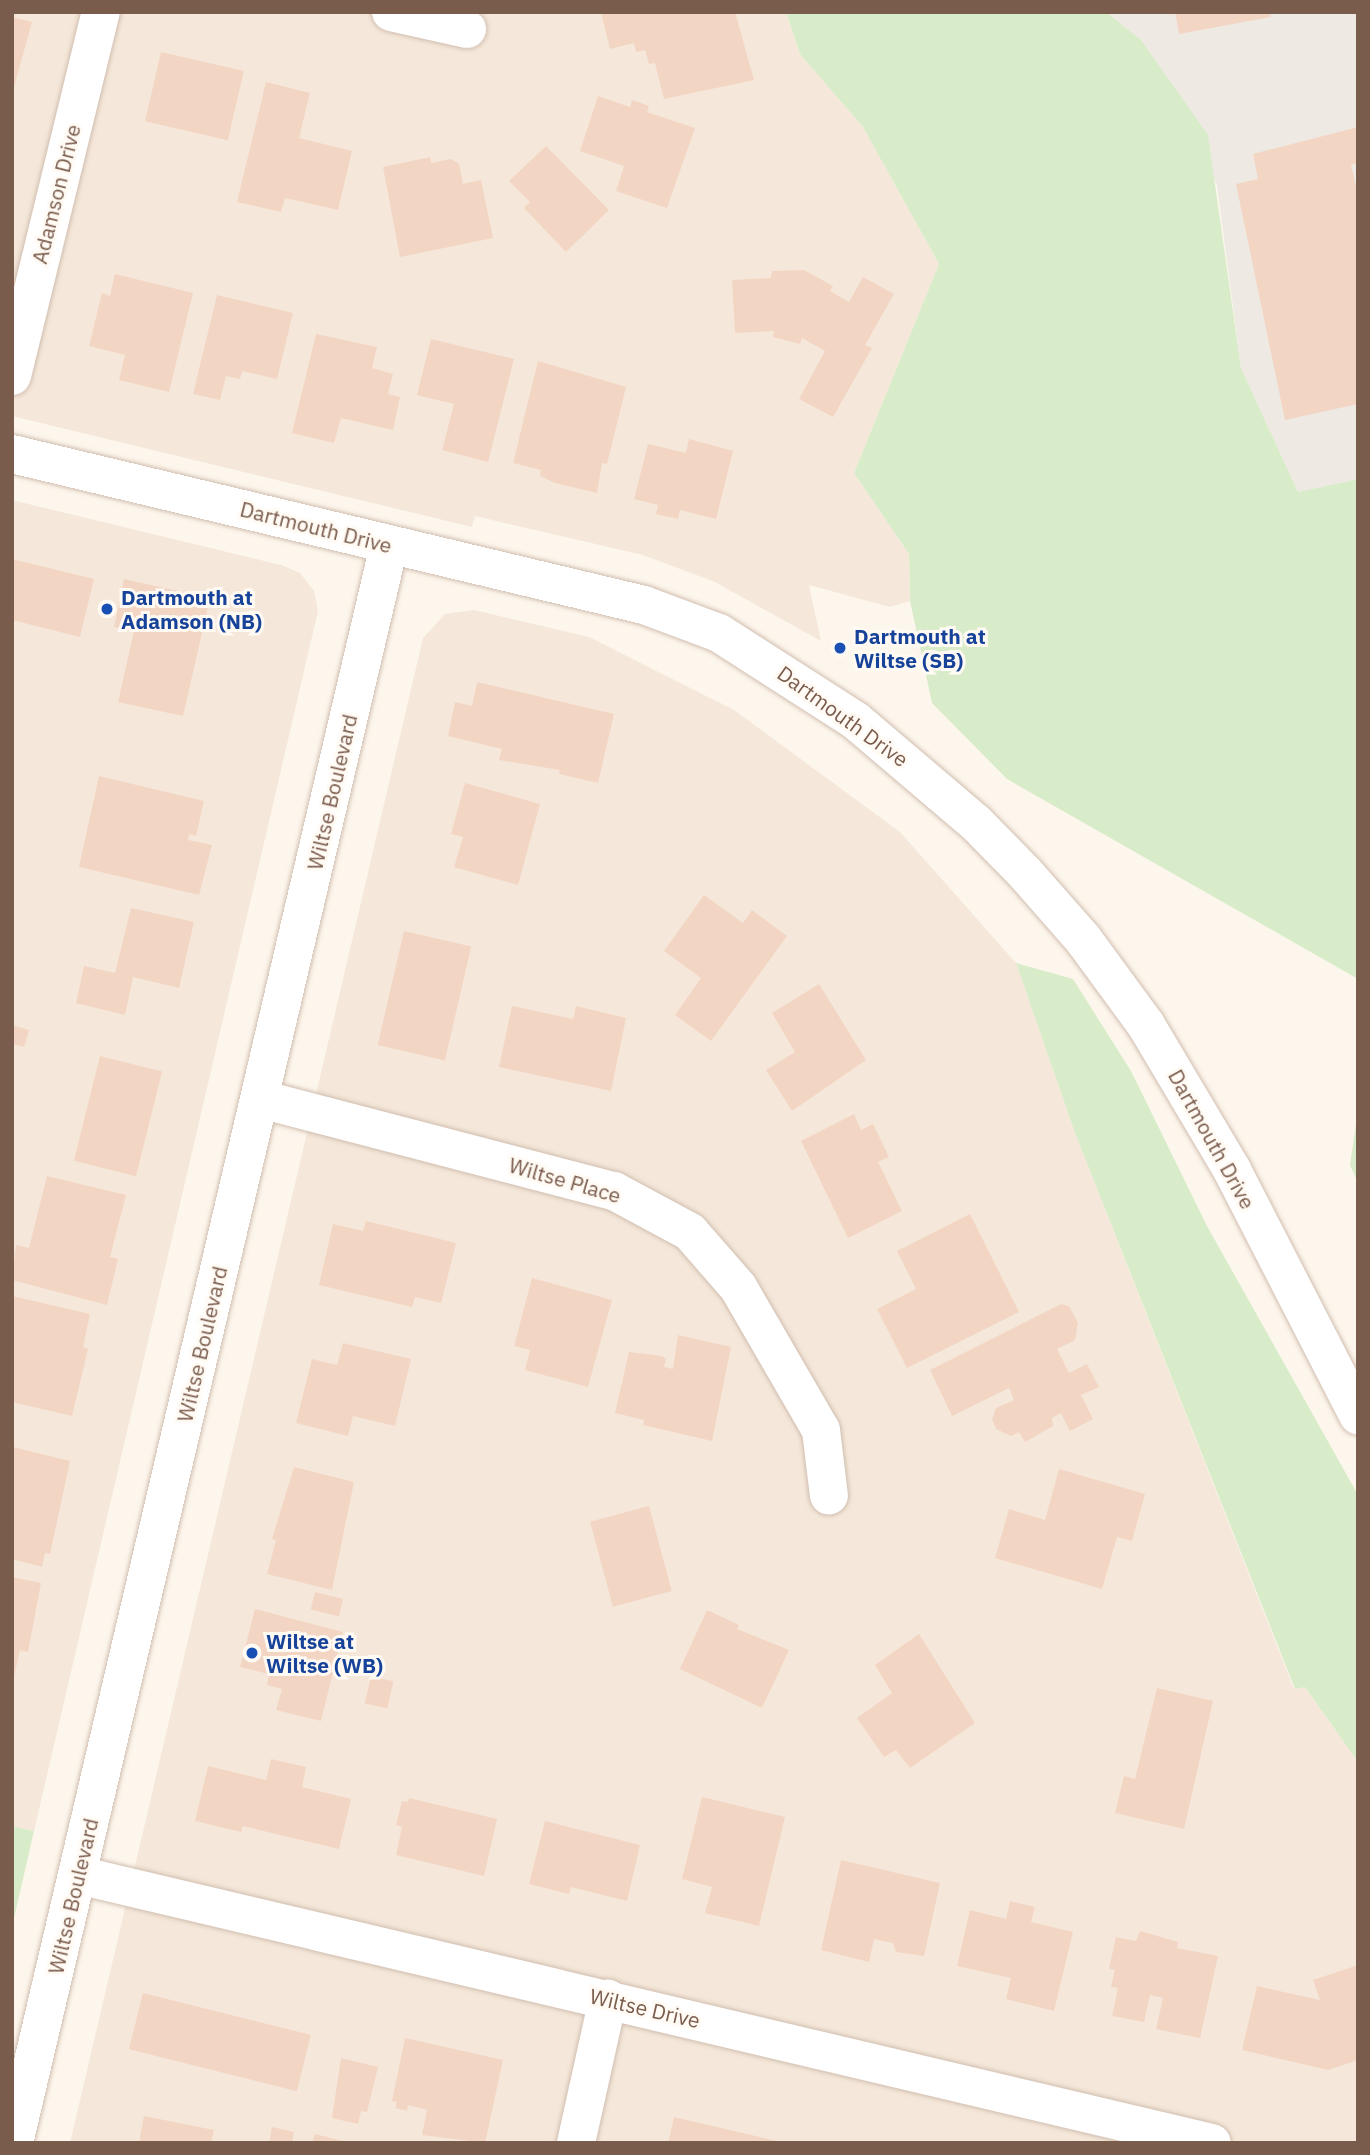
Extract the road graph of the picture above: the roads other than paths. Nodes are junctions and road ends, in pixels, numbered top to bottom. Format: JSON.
{"nodes":[{"id":1,"x":101,"y":12,"type":"edge"},
{"id":2,"x":391,"y":12,"type":"edge"},
{"id":3,"x":467,"y":29,"type":"dead end"},
{"id":4,"x":12,"y":376,"type":"edge"},
{"id":5,"x":12,"y":454,"type":"edge"},
{"id":6,"x":389,"y":545,"type":"junction"},
{"id":7,"x":260,"y":1099,"type":"junction"},
{"id":8,"x":1358,"y":1415,"type":"edge"},
{"id":9,"x":829,"y":1496,"type":"dead end"},
{"id":10,"x":78,"y":1875,"type":"junction"},
{"id":11,"x":608,"y":1999,"type":"junction"},
{"id":12,"x":14,"y":2143,"type":"edge"},
{"id":13,"x":576,"y":2143,"type":"edge"},
{"id":14,"x":1212,"y":2143,"type":"edge"}],
"edges":[{"from":1,"to":4,"type":"street","name":"Adamson Drive"},
{"from":2,"to":3,"type":"street"},
{"from":5,"to":6,"type":"street","name":"Dartmouth Drive"},
{"from":6,"to":7,"type":"street","name":"Wiltse Boulevard"},
{"from":6,"to":8,"type":"street","name":"Dartmouth Drive"},
{"from":7,"to":9,"type":"street","name":"Wiltse Place"},
{"from":7,"to":10,"type":"street","name":"Wiltse Boulevard"},
{"from":10,"to":11,"type":"street","name":"Wiltse Drive"},
{"from":10,"to":12,"type":"street","name":"Wiltse Boulevard"},
{"from":11,"to":13,"type":"street"},
{"from":11,"to":14,"type":"street","name":"Wiltse Drive"}]}
